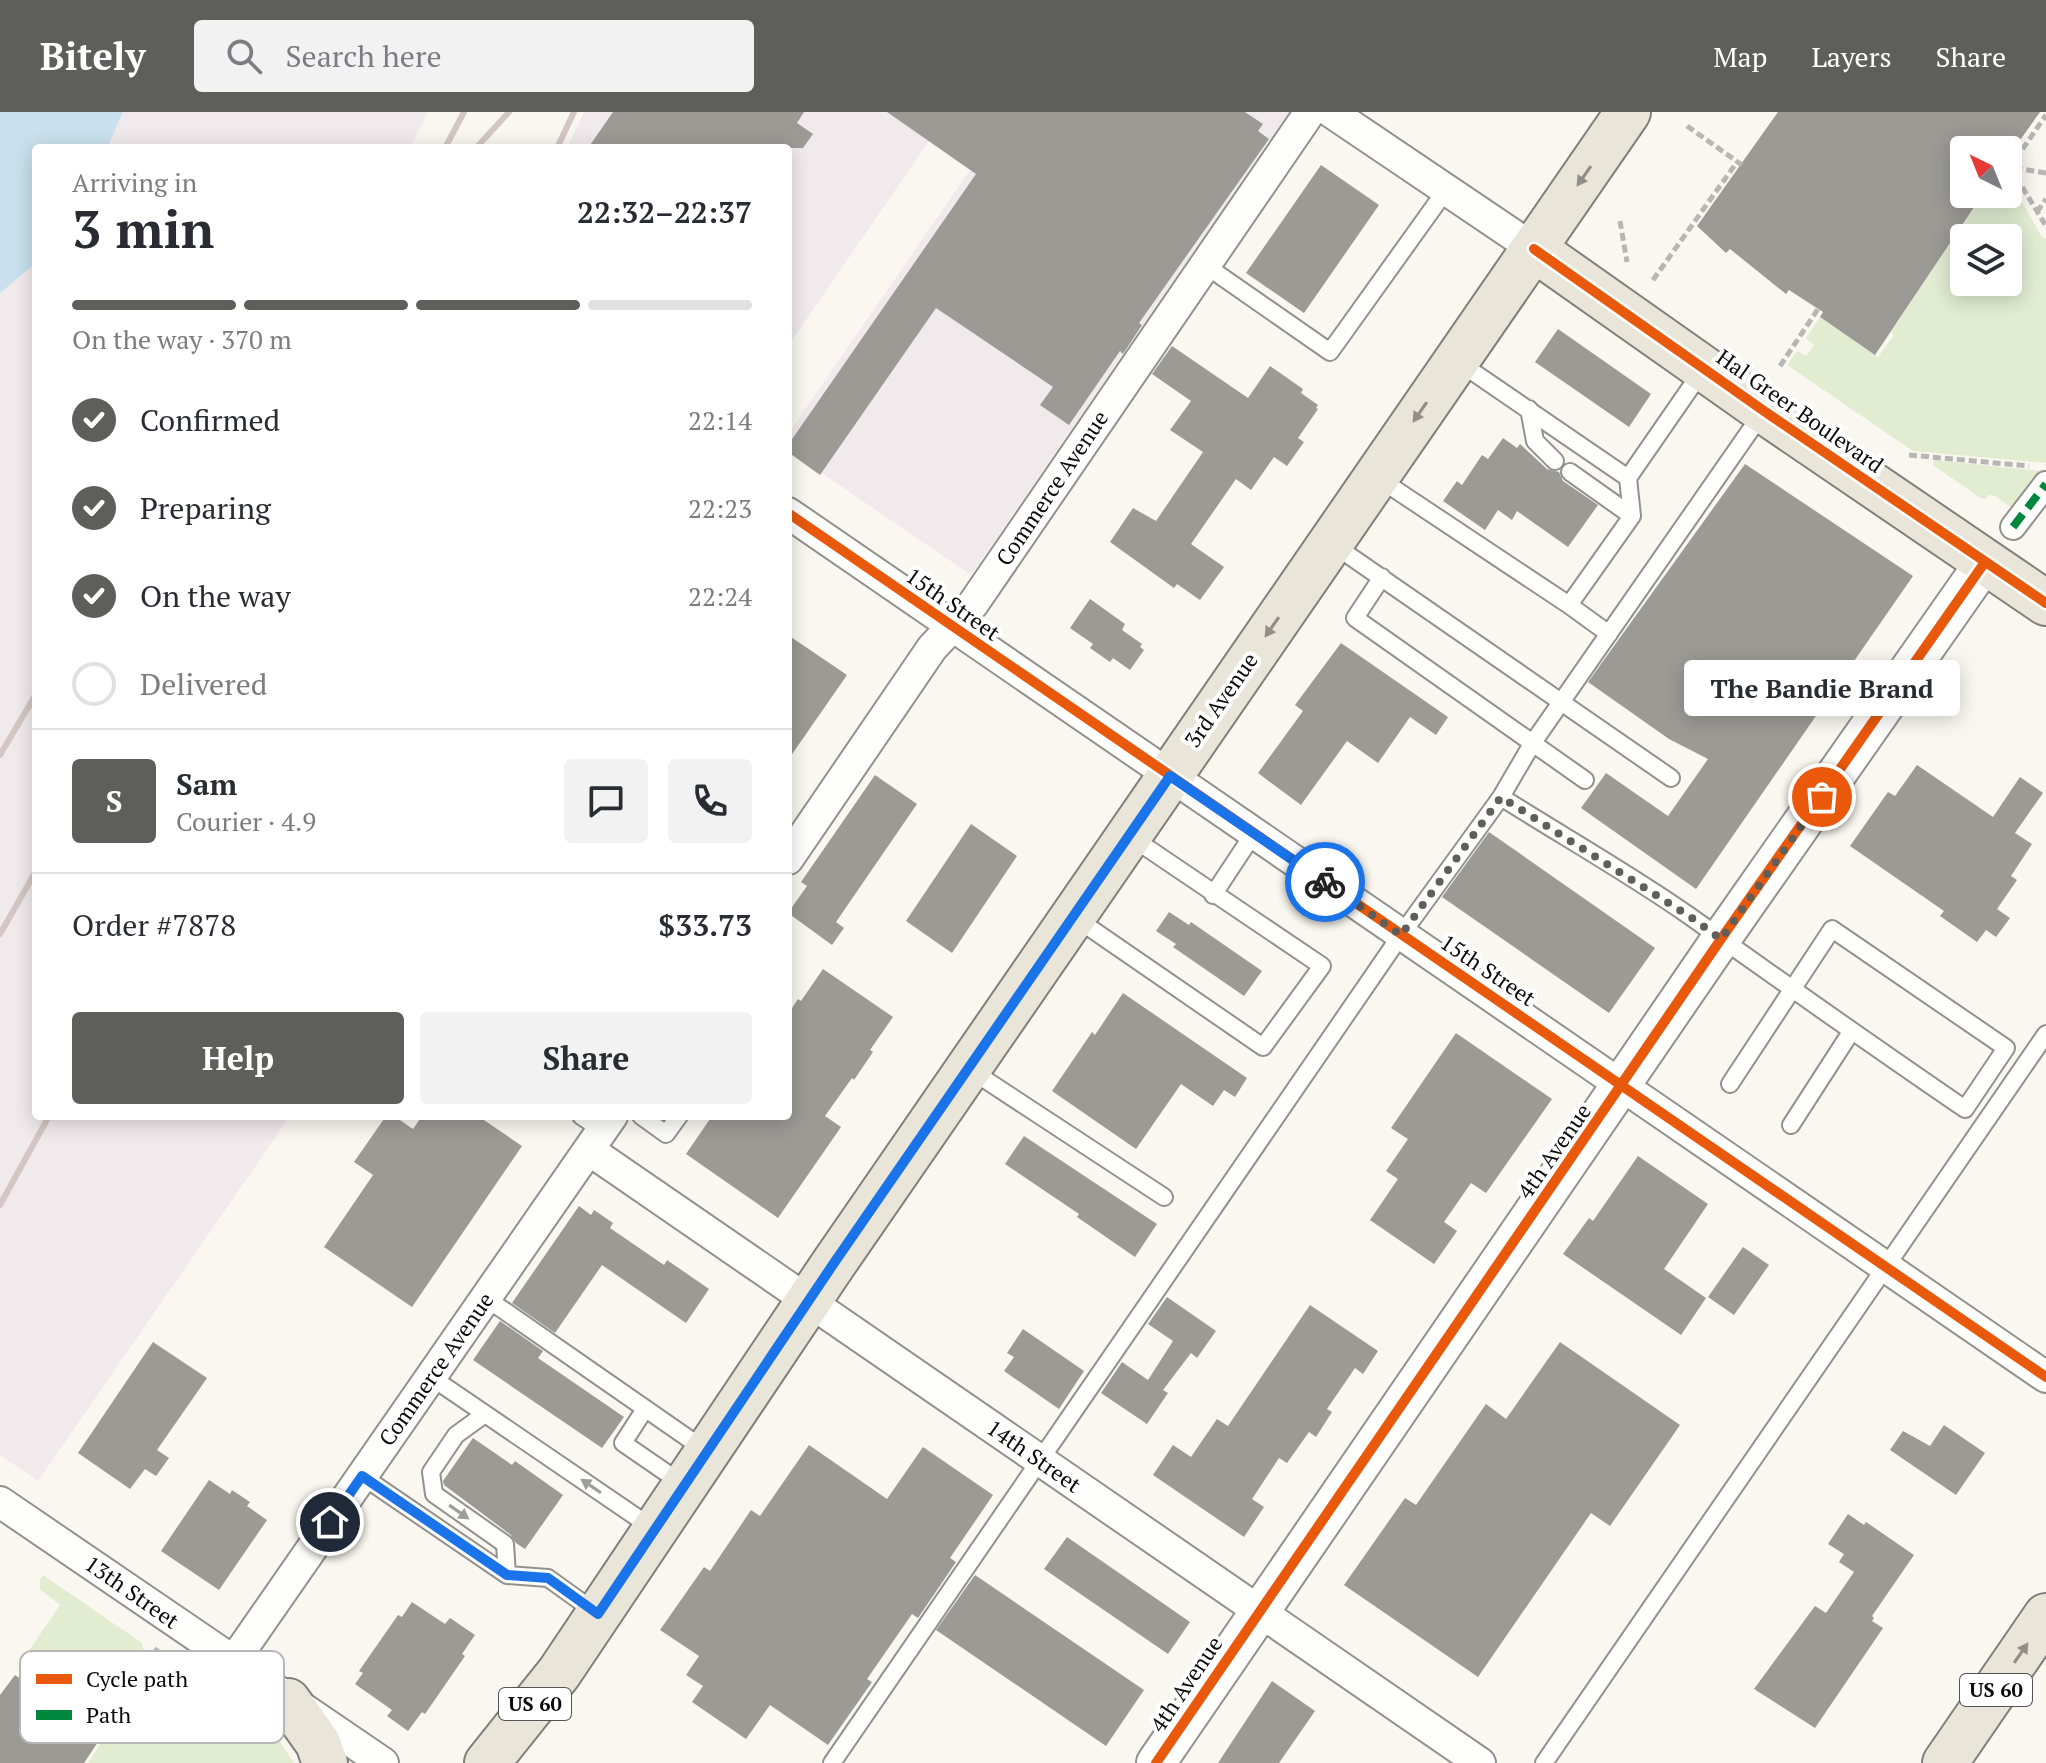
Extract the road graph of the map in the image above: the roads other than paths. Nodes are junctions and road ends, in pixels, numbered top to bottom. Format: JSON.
{"nodes":[{"id":1,"x":1310,"y":112,"type":"edge"},
{"id":2,"x":1331,"y":112,"type":"edge"},
{"id":3,"x":1628,"y":112,"type":"edge"},
{"id":4,"x":1446,"y":190,"type":"junction"},
{"id":5,"x":1534,"y":249,"type":"junction"},
{"id":6,"x":1205,"y":265,"type":"junction"},
{"id":7,"x":1456,"y":360,"type":"junction"},
{"id":8,"x":1704,"y":368,"type":"junction"},
{"id":9,"x":1529,"y":409,"type":"junction"},
{"id":10,"x":1764,"y":411,"type":"junction"},
{"id":11,"x":1555,"y":461,"type":"dead end"},
{"id":12,"x":1570,"y":472,"type":"dead end"},
{"id":13,"x":2038,"y":475,"type":"edge"},
{"id":14,"x":1375,"y":476,"type":"junction"},
{"id":15,"x":1628,"y":478,"type":"junction"},
{"id":16,"x":792,"y":516,"type":"edge"},
{"id":17,"x":1632,"y":516,"type":"junction"},
{"id":18,"x":2013,"y":527,"type":"dead end"},
{"id":19,"x":1330,"y":542,"type":"junction"},
{"id":20,"x":1985,"y":562,"type":"junction"},
{"id":21,"x":1382,"y":577,"type":"junction"},
{"id":22,"x":2046,"y":603,"type":"edge"},
{"id":23,"x":1569,"y":605,"type":"junction"},
{"id":24,"x":951,"y":627,"type":"junction"},
{"id":25,"x":1609,"y":634,"type":"junction"},
{"id":26,"x":1562,"y":703,"type":"junction"},
{"id":27,"x":1532,"y":744,"type":"junction"},
{"id":28,"x":1170,"y":776,"type":"junction"},
{"id":29,"x":1671,"y":778,"type":"dead end"},
{"id":30,"x":1585,"y":780,"type":"dead end"},
{"id":31,"x":1501,"y":797,"type":"junction"},
{"id":32,"x":1254,"y":833,"type":"junction"},
{"id":33,"x":1128,"y":836,"type":"junction"},
{"id":34,"x":792,"y":853,"type":"edge"},
{"id":35,"x":1213,"y":895,"type":"junction"},
{"id":36,"x":1073,"y":916,"type":"junction"},
{"id":37,"x":1401,"y":935,"type":"junction"},
{"id":38,"x":1721,"y":939,"type":"junction"},
{"id":39,"x":1792,"y":990,"type":"junction"},
{"id":40,"x":1851,"y":1032,"type":"junction"},
{"id":41,"x":2046,"y":1034,"type":"edge"},
{"id":42,"x":968,"y":1068,"type":"junction"},
{"id":43,"x":1730,"y":1084,"type":"dead end"},
{"id":44,"x":1622,"y":1086,"type":"junction"},
{"id":45,"x":647,"y":1120,"type":"edge"},
{"id":46,"x":676,"y":1120,"type":"edge"},
{"id":47,"x":1791,"y":1125,"type":"dead end"},
{"id":48,"x":596,"y":1128,"type":"edge"},
{"id":49,"x":1164,"y":1197,"type":"dead end"},
{"id":50,"x":1885,"y":1267,"type":"junction"},
{"id":51,"x":486,"y":1298,"type":"junction"},
{"id":52,"x":809,"y":1301,"type":"junction"},
{"id":53,"x":431,"y":1377,"type":"junction"},
{"id":54,"x":2046,"y":1377,"type":"edge"},
{"id":55,"x":645,"y":1409,"type":"junction"},
{"id":56,"x":485,"y":1414,"type":"junction"},
{"id":57,"x":1041,"y":1461,"type":"junction"},
{"id":58,"x":696,"y":1469,"type":"junction"},
{"id":59,"x":362,"y":1476,"type":"junction"},
{"id":60,"x":0,"y":1502,"type":"edge"},
{"id":61,"x":656,"y":1530,"type":"junction"},
{"id":62,"x":507,"y":1575,"type":"junction"},
{"id":63,"x":1260,"y":1611,"type":"junction"},
{"id":64,"x":598,"y":1614,"type":"junction"},
{"id":65,"x":2046,"y":1616,"type":"edge"},
{"id":66,"x":217,"y":1651,"type":"edge"},
{"id":67,"x":241,"y":1651,"type":"edge"},
{"id":68,"x":284,"y":1698,"type":"edge"},
{"id":69,"x":288,"y":1701,"type":"junction"},
{"id":70,"x":325,"y":1763,"type":"edge"},
{"id":71,"x":383,"y":1763,"type":"edge"},
{"id":72,"x":487,"y":1763,"type":"edge"},
{"id":73,"x":832,"y":1763,"type":"edge"},
{"id":74,"x":1156,"y":1763,"type":"edge"},
{"id":75,"x":1480,"y":1763,"type":"edge"},
{"id":76,"x":1544,"y":1763,"type":"edge"},
{"id":77,"x":1945,"y":1763,"type":"edge"}],
"edges":[{"from":1,"to":6,"type":"street","name":"Commerce Avenue"},
{"from":2,"to":4,"type":"street","name":"Hal Greer Boulevard"},
{"from":3,"to":5,"type":"main road","name":"3rd Avenue","number":"US 60","one_way":true},
{"from":4,"to":5,"type":"street","name":"Hal Greer Boulevard"},
{"from":4,"to":6,"type":"lane"},
{"from":5,"to":7,"type":"main road","name":"3rd Avenue","number":"US 60"},
{"from":5,"to":8,"type":"main road","name":"Hal Greer Boulevard"},
{"from":6,"to":24,"type":"street","name":"Commerce Avenue"},
{"from":7,"to":9,"type":"lane"},
{"from":7,"to":14,"type":"main road","name":"3rd Avenue","number":"US 60","one_way":true},
{"from":8,"to":10,"type":"main road","name":"Hal Greer Boulevard"},
{"from":8,"to":15,"type":"lane"},
{"from":9,"to":11,"type":"lane"},
{"from":9,"to":15,"type":"lane"},
{"from":10,"to":20,"type":"main road","name":"Hal Greer Boulevard"},
{"from":10,"to":25,"type":"lane"},
{"from":12,"to":17,"type":"lane"},
{"from":13,"to":18,"type":"street"},
{"from":14,"to":19,"type":"main road","name":"3rd Avenue","number":"US 60"},
{"from":14,"to":23,"type":"lane"},
{"from":15,"to":17,"type":"lane"},
{"from":16,"to":24,"type":"street","name":"15th Street"},
{"from":17,"to":23,"type":"lane"},
{"from":19,"to":21,"type":"lane"},
{"from":19,"to":28,"type":"main road","name":"3rd Avenue","number":"US 60","one_way":true},
{"from":20,"to":22,"type":"main road","name":"Hal Greer Boulevard"},
{"from":20,"to":38,"type":"street","name":"4th Avenue"},
{"from":21,"to":26,"type":"lane"},
{"from":21,"to":27,"type":"lane"},
{"from":23,"to":25,"type":"lane"},
{"from":24,"to":28,"type":"street","name":"15th Street"},
{"from":24,"to":34,"type":"street","name":"Commerce Avenue"},
{"from":25,"to":26,"type":"lane"},
{"from":26,"to":27,"type":"lane"},
{"from":26,"to":29,"type":"lane"},
{"from":27,"to":30,"type":"lane"},
{"from":27,"to":31,"type":"lane"},
{"from":28,"to":32,"type":"street","name":"15th Street"},
{"from":28,"to":33,"type":"main road","name":"3rd Avenue","number":"US 60"},
{"from":31,"to":37,"type":"lane"},
{"from":31,"to":38,"type":"lane"},
{"from":32,"to":35,"type":"lane"},
{"from":32,"to":37,"type":"street","name":"15th Street"},
{"from":33,"to":35,"type":"lane"},
{"from":33,"to":36,"type":"main road","name":"3rd Avenue","number":"US 60"},
{"from":35,"to":36,"type":"lane"},
{"from":36,"to":42,"type":"main road","name":"3rd Avenue","number":"US 60"},
{"from":37,"to":44,"type":"street","name":"15th Street"},
{"from":37,"to":57,"type":"lane"},
{"from":38,"to":39,"type":"lane"},
{"from":38,"to":44,"type":"street","name":"4th Avenue"},
{"from":39,"to":40,"type":"lane"},
{"from":39,"to":40,"type":"lane"},
{"from":39,"to":43,"type":"lane"},
{"from":40,"to":47,"type":"lane"},
{"from":41,"to":50,"type":"lane"},
{"from":42,"to":49,"type":"lane"},
{"from":42,"to":52,"type":"main road","name":"3rd Avenue","number":"US 60"},
{"from":44,"to":50,"type":"street","name":"15th Street"},
{"from":44,"to":63,"type":"street","name":"4th Avenue"},
{"from":45,"to":46,"type":"lane"},
{"from":48,"to":51,"type":"street","name":"Commerce Avenue"},
{"from":48,"to":52,"type":"street","name":"14th Street"},
{"from":50,"to":54,"type":"street","name":"15th Street"},
{"from":50,"to":76,"type":"lane"},
{"from":51,"to":53,"type":"street","name":"Commerce Avenue"},
{"from":51,"to":55,"type":"lane"},
{"from":52,"to":57,"type":"street","name":"14th Street"},
{"from":52,"to":58,"type":"main road","name":"3rd Avenue","number":"US 60"},
{"from":53,"to":56,"type":"lane"},
{"from":53,"to":59,"type":"street","name":"Commerce Avenue"},
{"from":55,"to":58,"type":"lane"},
{"from":55,"to":58,"type":"lane"},
{"from":61,"to":56,"type":"lane","one_way":true},
{"from":56,"to":62,"type":"lane","one_way":true},
{"from":57,"to":63,"type":"street","name":"14th Street"},
{"from":57,"to":73,"type":"lane"},
{"from":58,"to":61,"type":"main road","name":"3rd Avenue","number":"US 60"},
{"from":59,"to":62,"type":"lane"},
{"from":59,"to":67,"type":"street","name":"Commerce Avenue"},
{"from":60,"to":66,"type":"street","name":"13th Street"},
{"from":61,"to":64,"type":"main road","name":"3rd Avenue","number":"US 60"},
{"from":62,"to":64,"type":"lane"},
{"from":63,"to":74,"type":"street","name":"4th Avenue"},
{"from":63,"to":75,"type":"street","name":"14th Street"},
{"from":64,"to":72,"type":"main road","name":"3rd Avenue","number":"US 60"},
{"from":77,"to":65,"type":"main road","number":"US 60","one_way":true},
{"from":68,"to":69,"type":"street","name":"13th Street"},
{"from":69,"to":70,"type":"main road"},
{"from":69,"to":71,"type":"street","name":"13th Street"}]}
